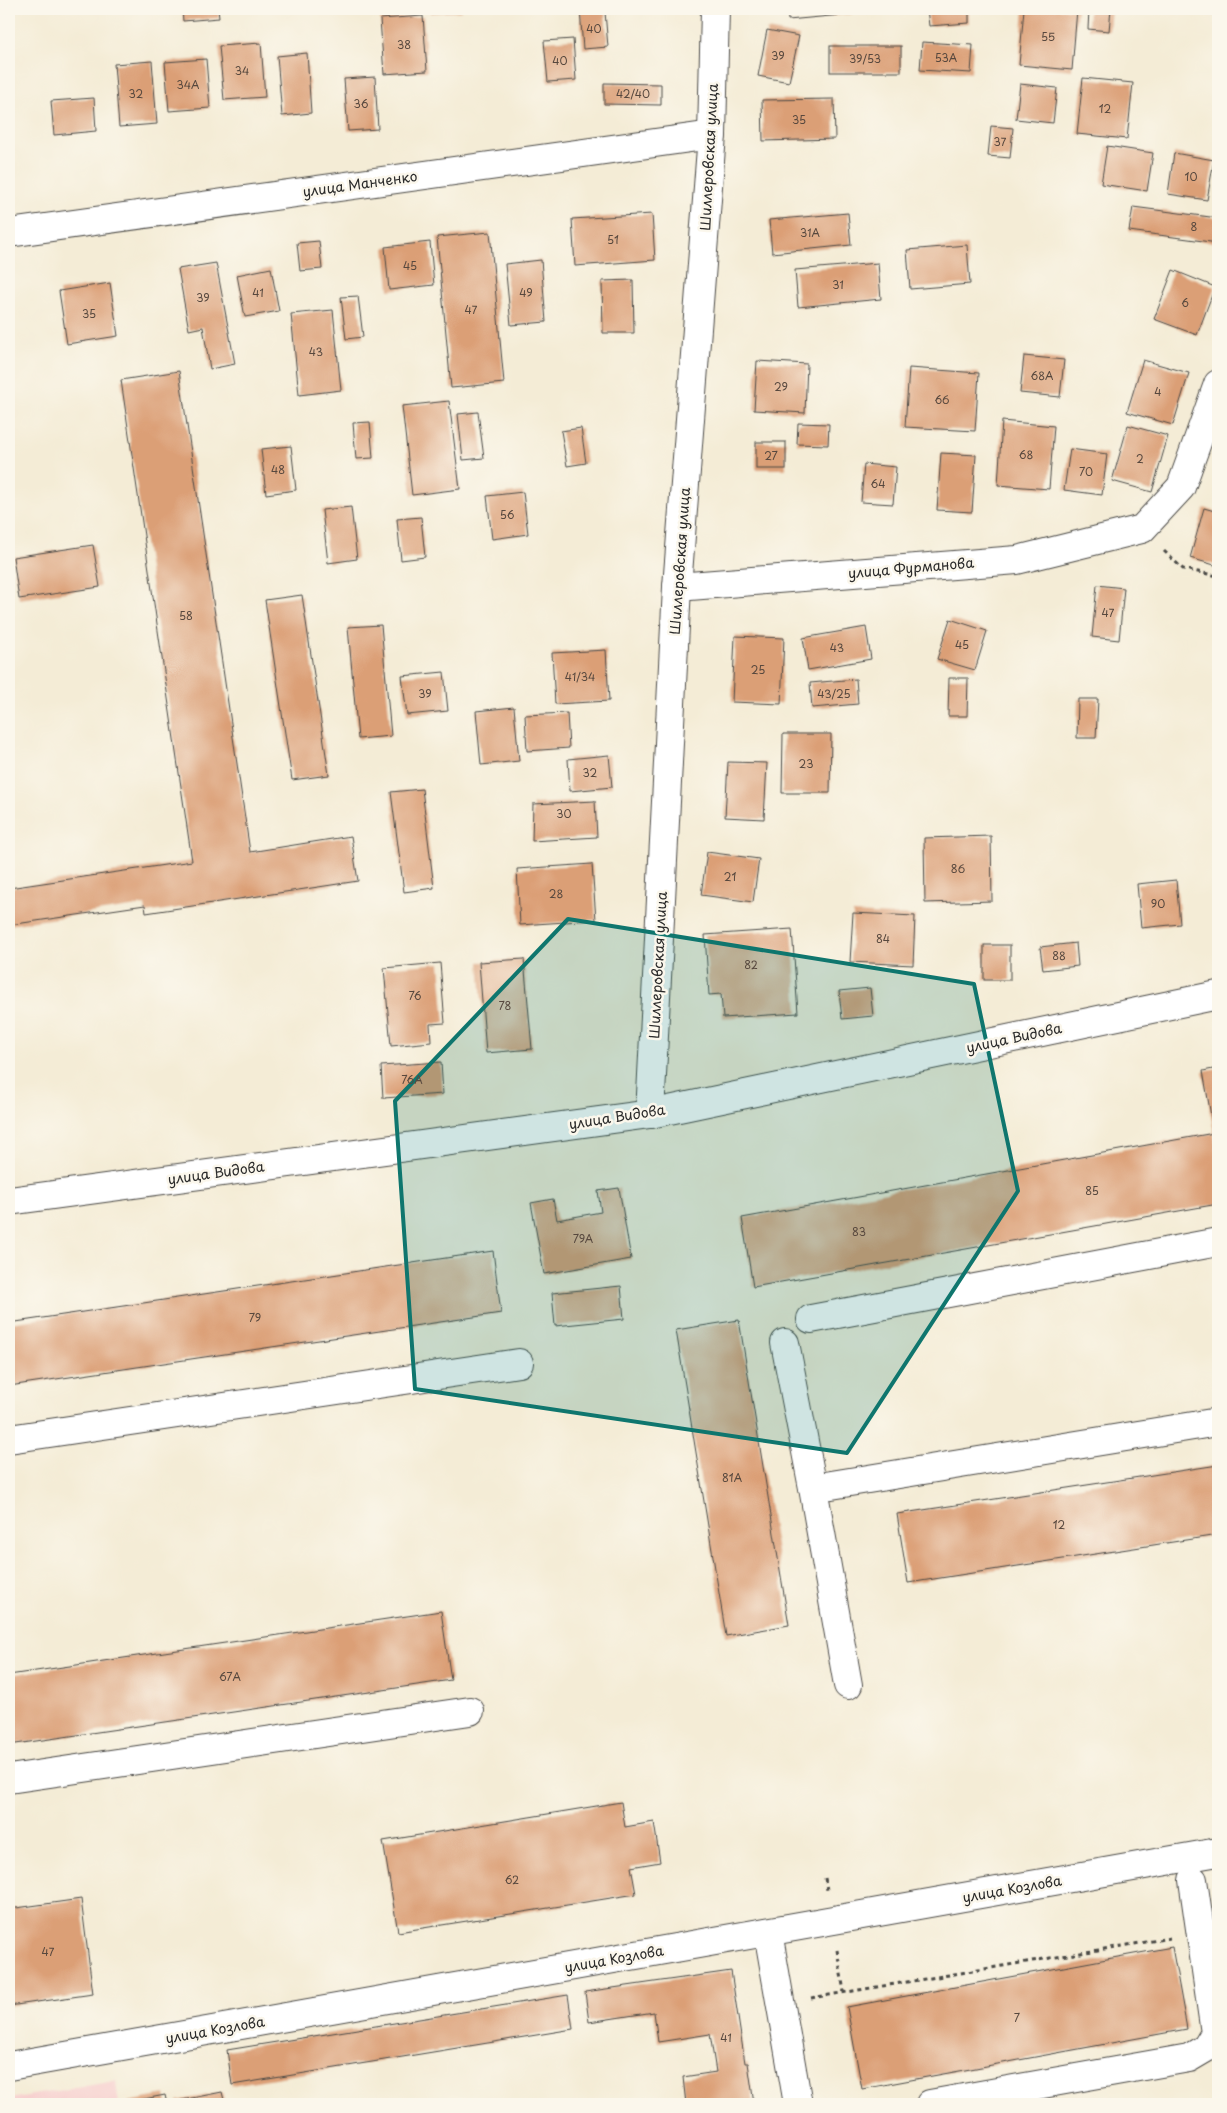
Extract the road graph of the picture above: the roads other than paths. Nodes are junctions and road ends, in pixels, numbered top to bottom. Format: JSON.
{"nodes":[{"id":1,"x":715,"y":9,"type":"edge"},
{"id":2,"x":712,"y":135,"type":"junction"},
{"id":3,"x":9,"y":233,"type":"edge"},
{"id":4,"x":1218,"y":384,"type":"edge"},
{"id":5,"x":677,"y":587,"type":"junction"},
{"id":6,"x":1218,"y":995,"type":"edge"},
{"id":7,"x":650,"y":1114,"type":"junction"},
{"id":8,"x":9,"y":1201,"type":"edge"},
{"id":9,"x":1218,"y":1242,"type":"edge"},
{"id":10,"x":811,"y":1319,"type":"dead end"},
{"id":11,"x":785,"y":1343,"type":"dead end"},
{"id":12,"x":519,"y":1363,"type":"dead end"},
{"id":13,"x":1218,"y":1422,"type":"edge"},
{"id":14,"x":9,"y":1439,"type":"edge"},
{"id":15,"x":813,"y":1488,"type":"junction"},
{"id":16,"x":848,"y":1685,"type":"dead end"},
{"id":17,"x":470,"y":1711,"type":"dead end"},
{"id":18,"x":9,"y":1779,"type":"edge"},
{"id":19,"x":1218,"y":1852,"type":"edge"},
{"id":20,"x":1193,"y":1880,"type":"dead end"},
{"id":21,"x":768,"y":1932,"type":"junction"},
{"id":22,"x":9,"y":2066,"type":"edge"},
{"id":23,"x":798,"y":2104,"type":"edge"},
{"id":24,"x":930,"y":2104,"type":"edge"}],
"edges":[{"from":1,"to":2,"type":"street","name":"Шиллеровская улица"},
{"from":2,"to":3,"type":"street","name":"улица Манченко"},
{"from":2,"to":5,"type":"street","name":"Шиллеровская улица"},
{"from":4,"to":5,"type":"street","name":"улица Фурманова"},
{"from":5,"to":7,"type":"street","name":"Шиллеровская улица"},
{"from":6,"to":7,"type":"street","name":"улица Видова"},
{"from":7,"to":8,"type":"street","name":"улица Видова"},
{"from":9,"to":10,"type":"street"},
{"from":11,"to":15,"type":"street"},
{"from":12,"to":14,"type":"street"},
{"from":13,"to":15,"type":"street"},
{"from":15,"to":16,"type":"street"},
{"from":17,"to":18,"type":"street"},
{"from":19,"to":21,"type":"street","name":"улица Козлова"},
{"from":20,"to":24,"type":"street"},
{"from":21,"to":22,"type":"street","name":"улица Козлова"},
{"from":21,"to":23,"type":"street"}]}
